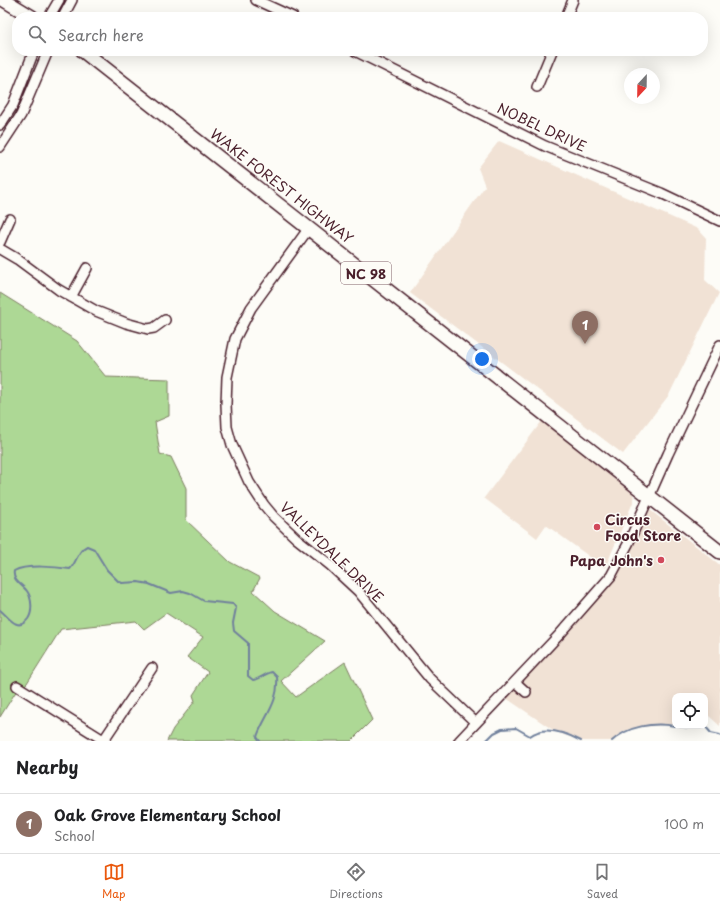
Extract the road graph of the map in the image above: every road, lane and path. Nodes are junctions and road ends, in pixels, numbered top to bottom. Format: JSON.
{"nodes":[{"id":1,"x":4,"y":0,"type":"edge"},
{"id":2,"x":59,"y":0,"type":"edge"},
{"id":3,"x":72,"y":0,"type":"edge"},
{"id":4,"x":256,"y":0,"type":"edge"},
{"id":5,"x":573,"y":0,"type":"edge"},
{"id":6,"x":24,"y":12,"type":"edge"},
{"id":7,"x":52,"y":12,"type":"edge"},
{"id":8,"x":66,"y":12,"type":"edge"},
{"id":9,"x":281,"y":12,"type":"edge"},
{"id":10,"x":568,"y":12,"type":"edge"},
{"id":11,"x":32,"y":56,"type":"edge"},
{"id":12,"x":46,"y":56,"type":"edge"},
{"id":13,"x":89,"y":56,"type":"edge"},
{"id":14,"x":365,"y":56,"type":"edge"},
{"id":15,"x":550,"y":56,"type":"edge"},
{"id":16,"x":537,"y":87,"type":"dead end"},
{"id":17,"x":0,"y":126,"type":"edge"},
{"id":18,"x":3,"y":137,"type":"edge"},
{"id":19,"x":0,"y":147,"type":"edge"},
{"id":20,"x":10,"y":219,"type":"dead end"},
{"id":21,"x":720,"y":221,"type":"edge"},
{"id":22,"x":309,"y":228,"type":"junction"},
{"id":23,"x":0,"y":242,"type":"edge"},
{"id":24,"x":0,"y":249,"type":"edge"},
{"id":25,"x":87,"y":268,"type":"dead end"},
{"id":26,"x":71,"y":297,"type":"junction"},
{"id":27,"x":165,"y":320,"type":"dead end"},
{"id":28,"x":720,"y":345,"type":"edge"},
{"id":29,"x":649,"y":496,"type":"junction"},
{"id":30,"x":720,"y":552,"type":"edge"},
{"id":31,"x":152,"y":668,"type":"dead end"},
{"id":32,"x":515,"y":682,"type":"junction"},
{"id":33,"x":17,"y":686,"type":"dead end"},
{"id":34,"x":526,"y":692,"type":"dead end"},
{"id":35,"x":476,"y":723,"type":"junction"},
{"id":36,"x":104,"y":741,"type":"edge"},
{"id":37,"x":458,"y":741,"type":"edge"}],
"edges":[{"from":1,"to":6,"type":"highway"},
{"from":2,"to":7,"type":"street"},
{"from":3,"to":8,"type":"street"},
{"from":4,"to":9,"type":"street"},
{"from":5,"to":10,"type":"street"},
{"from":11,"to":17,"type":"street"},
{"from":12,"to":18,"type":"street"},
{"from":13,"to":22,"type":"highway","name":"WAKE FOREST HIGHWAY","number":"NC 98"},
{"from":14,"to":21,"type":"street","name":"NOBEL DRIVE"},
{"from":15,"to":16,"type":"street"},
{"from":18,"to":19,"type":"street"},
{"from":20,"to":23,"type":"street"},
{"from":22,"to":29,"type":"highway","name":"WAKE FOREST HIGHWAY","number":"NC 98"},
{"from":22,"to":35,"type":"street","name":"VALLEYDALE DRIVE"},
{"from":24,"to":26,"type":"street"},
{"from":25,"to":26,"type":"street"},
{"from":26,"to":27,"type":"street"},
{"from":28,"to":29,"type":"street"},
{"from":29,"to":30,"type":"highway","number":"NC 98"},
{"from":29,"to":32,"type":"street"},
{"from":31,"to":36,"type":"street"},
{"from":32,"to":34,"type":"street"},
{"from":32,"to":35,"type":"street"},
{"from":33,"to":36,"type":"street"},
{"from":35,"to":37,"type":"street"}]}
